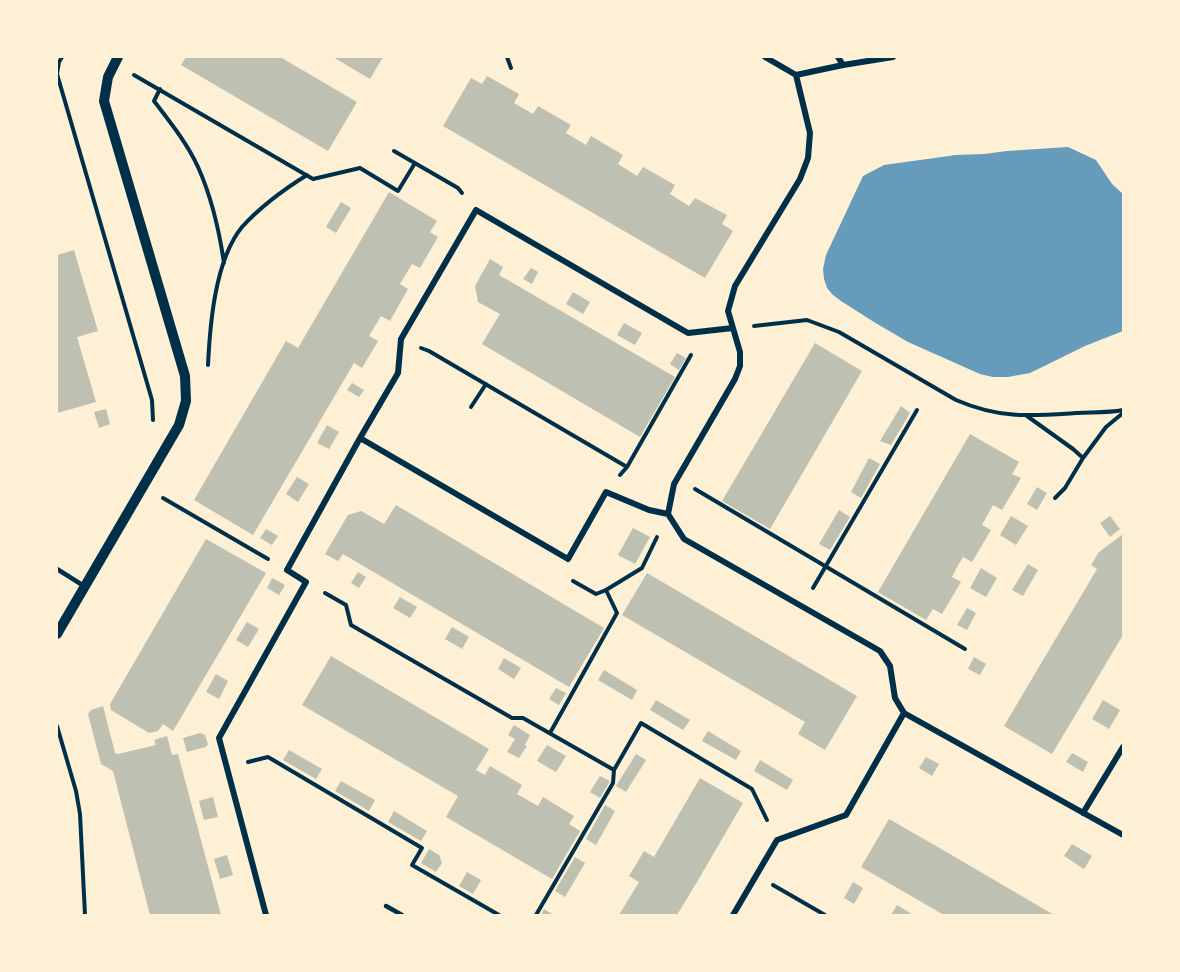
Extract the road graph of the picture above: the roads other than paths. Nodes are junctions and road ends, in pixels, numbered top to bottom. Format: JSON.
{"nodes":[{"id":1,"x":765,"y":57,"type":"edge"},
{"id":2,"x":838,"y":57,"type":"edge"},
{"id":3,"x":893,"y":57,"type":"edge"},
{"id":4,"x":116,"y":61,"type":"edge"},
{"id":5,"x":843,"y":65,"type":"junction"},
{"id":6,"x":796,"y":75,"type":"junction"},
{"id":7,"x":733,"y":328,"type":"junction"},
{"id":8,"x":360,"y":438,"type":"junction"},
{"id":9,"x":668,"y":514,"type":"junction"},
{"id":10,"x":57,"y":569,"type":"edge"},
{"id":11,"x":84,"y":586,"type":"junction"},
{"id":12,"x":57,"y":634,"type":"edge"},
{"id":13,"x":904,"y":713,"type":"junction"},
{"id":14,"x":1123,"y":747,"type":"edge"},
{"id":15,"x":1083,"y":813,"type":"junction"},
{"id":16,"x":1123,"y":835,"type":"edge"},
{"id":17,"x":386,"y":906,"type":"dead end"},
{"id":18,"x":266,"y":915,"type":"edge"},
{"id":19,"x":402,"y":915,"type":"edge"},
{"id":20,"x":733,"y":915,"type":"edge"}],
"edges":[{"from":1,"to":6,"type":"street"},
{"from":2,"to":5,"type":"street"},
{"from":3,"to":5,"type":"street"},
{"from":4,"to":11,"type":"street"},
{"from":5,"to":6,"type":"street"},
{"from":6,"to":7,"type":"street"},
{"from":7,"to":8,"type":"street"},
{"from":7,"to":9,"type":"street"},
{"from":8,"to":9,"type":"street"},
{"from":8,"to":18,"type":"street"},
{"from":9,"to":13,"type":"street"},
{"from":10,"to":11,"type":"lane"},
{"from":11,"to":12,"type":"street"},
{"from":13,"to":15,"type":"street"},
{"from":13,"to":20,"type":"street"},
{"from":14,"to":15,"type":"street"},
{"from":15,"to":16,"type":"street"},
{"from":17,"to":19,"type":"lane"}]}
